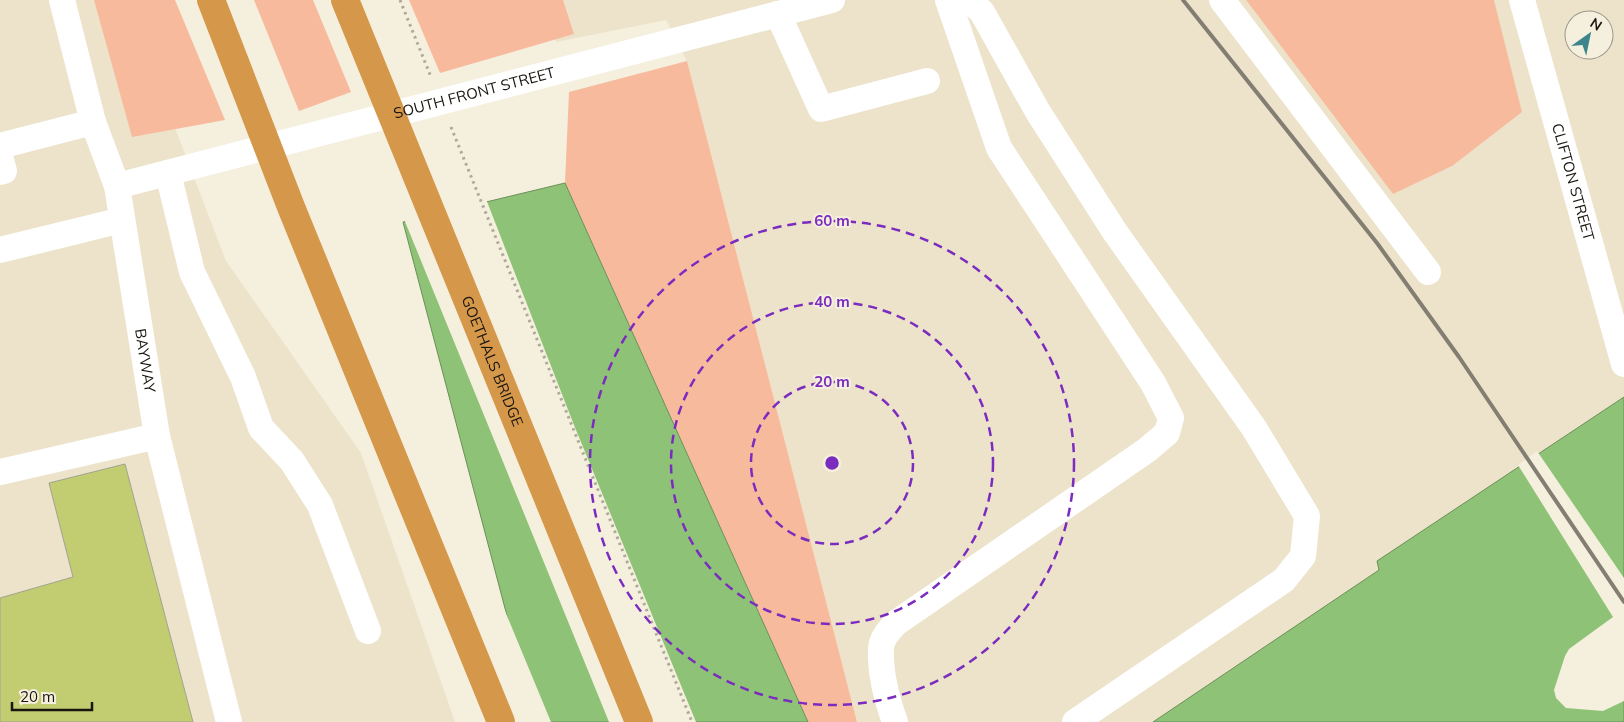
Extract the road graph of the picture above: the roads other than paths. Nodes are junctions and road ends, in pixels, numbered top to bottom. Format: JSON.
{"nodes":[{"id":1,"x":62,"y":0,"type":"edge"},
{"id":2,"x":211,"y":0,"type":"edge"},
{"id":3,"x":345,"y":0,"type":"edge"},
{"id":4,"x":832,"y":0,"type":"edge"},
{"id":5,"x":948,"y":0,"type":"edge"},
{"id":6,"x":968,"y":0,"type":"edge"},
{"id":7,"x":1222,"y":0,"type":"edge"},
{"id":8,"x":1522,"y":0,"type":"edge"},
{"id":9,"x":778,"y":14,"type":"junction"},
{"id":10,"x":927,"y":81,"type":"dead end"},
{"id":11,"x":93,"y":122,"type":"junction"},
{"id":12,"x":0,"y":146,"type":"edge"},
{"id":13,"x":0,"y":156,"type":"edge"},
{"id":14,"x":0,"y":172,"type":"edge"},
{"id":15,"x":168,"y":173,"type":"junction"},
{"id":16,"x":117,"y":186,"type":"junction"},
{"id":17,"x":122,"y":220,"type":"junction"},
{"id":18,"x":0,"y":250,"type":"edge"},
{"id":19,"x":1428,"y":272,"type":"dead end"},
{"id":20,"x":1624,"y":364,"type":"edge"},
{"id":21,"x":158,"y":436,"type":"junction"},
{"id":22,"x":0,"y":472,"type":"edge"},
{"id":23,"x":368,"y":632,"type":"dead end"},
{"id":24,"x":229,"y":722,"type":"edge"},
{"id":25,"x":501,"y":722,"type":"edge"},
{"id":26,"x":639,"y":722,"type":"edge"},
{"id":27,"x":895,"y":722,"type":"edge"},
{"id":28,"x":1075,"y":722,"type":"edge"}],
"edges":[{"from":1,"to":11,"type":"street","name":"BAYWAY"},
{"from":2,"to":25,"type":"highway"},
{"from":3,"to":26,"type":"highway","name":"GOETHALS BRIDGE"},
{"from":4,"to":9,"type":"street","name":"SOUTH FRONT STREET"},
{"from":5,"to":27,"type":"street"},
{"from":6,"to":28,"type":"street"},
{"from":7,"to":19,"type":"street"},
{"from":8,"to":20,"type":"street","name":"CLIFTON STREET"},
{"from":9,"to":10,"type":"street"},
{"from":9,"to":15,"type":"street","name":"SOUTH FRONT STREET"},
{"from":11,"to":12,"type":"street"},
{"from":11,"to":16,"type":"street","name":"BAYWAY"},
{"from":13,"to":14,"type":"street"},
{"from":15,"to":16,"type":"street","name":"SOUTH FRONT STREET"},
{"from":15,"to":23,"type":"street"},
{"from":16,"to":17,"type":"street","name":"BAYWAY"},
{"from":17,"to":18,"type":"street"},
{"from":17,"to":21,"type":"street","name":"BAYWAY"},
{"from":21,"to":22,"type":"street"},
{"from":21,"to":24,"type":"street","name":"BAYWAY"}]}
